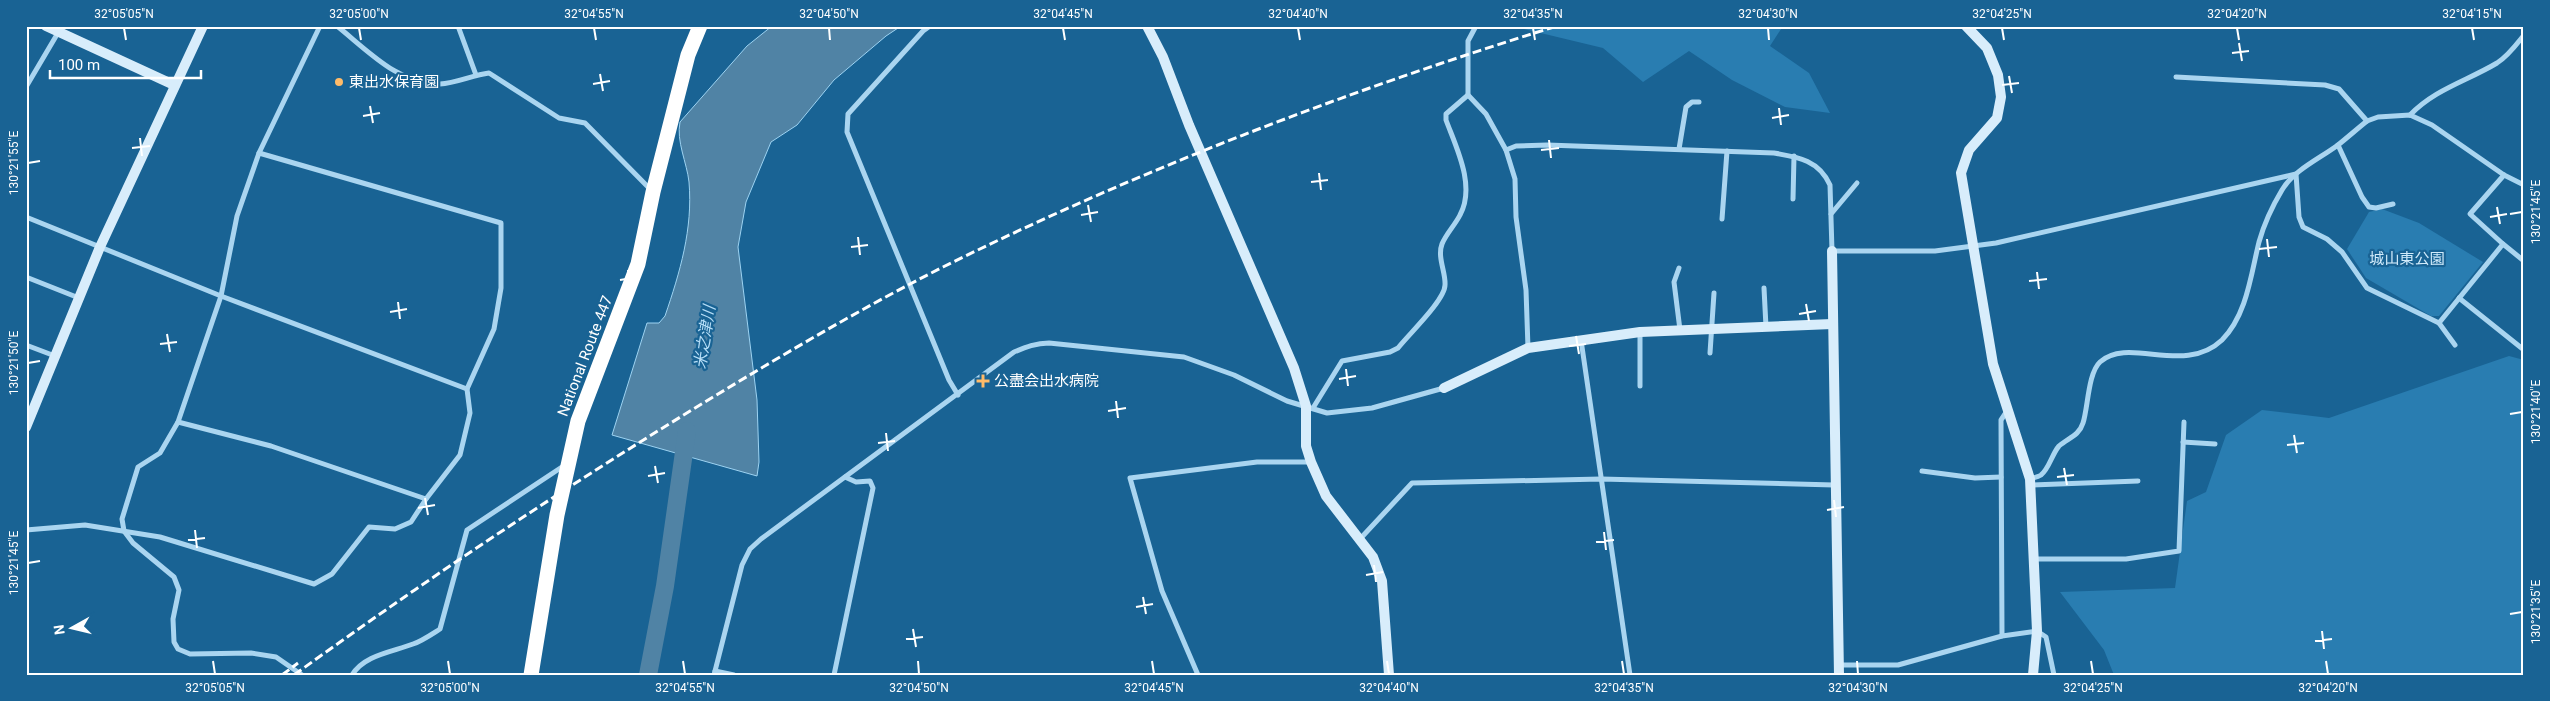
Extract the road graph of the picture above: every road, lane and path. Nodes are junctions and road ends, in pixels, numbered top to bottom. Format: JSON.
{"nodes":[{"id":1,"x":46,"y":26,"type":"edge"},
{"id":2,"x":203,"y":26,"type":"edge"},
{"id":3,"x":320,"y":26,"type":"edge"},
{"id":4,"x":337,"y":26,"type":"edge"},
{"id":5,"x":458,"y":26,"type":"edge"},
{"id":6,"x":700,"y":26,"type":"edge"},
{"id":7,"x":930,"y":26,"type":"edge"},
{"id":8,"x":1147,"y":26,"type":"edge"},
{"id":9,"x":1476,"y":26,"type":"edge"},
{"id":10,"x":1966,"y":26,"type":"edge"},
{"id":11,"x":60,"y":30,"type":"edge"},
{"id":12,"x":2524,"y":35,"type":"edge"},
{"id":13,"x":476,"y":75,"type":"junction"},
{"id":14,"x":2176,"y":77,"type":"dead end"},
{"id":15,"x":174,"y":85,"type":"junction"},
{"id":16,"x":26,"y":87,"type":"edge"},
{"id":17,"x":1468,"y":95,"type":"junction"},
{"id":18,"x":1700,"y":102,"type":"dead end"},
{"id":19,"x":2410,"y":115,"type":"junction"},
{"id":20,"x":2367,"y":121,"type":"junction"},
{"id":21,"x":2338,"y":145,"type":"junction"},
{"id":22,"x":1679,"y":149,"type":"junction"},
{"id":23,"x":1506,"y":150,"type":"junction"},
{"id":24,"x":1727,"y":151,"type":"junction"},
{"id":25,"x":259,"y":153,"type":"junction"},
{"id":26,"x":1794,"y":156,"type":"junction"},
{"id":27,"x":2296,"y":174,"type":"junction"},
{"id":28,"x":2504,"y":175,"type":"junction"},
{"id":29,"x":1857,"y":183,"type":"dead end"},
{"id":30,"x":2524,"y":185,"type":"edge"},
{"id":31,"x":653,"y":192,"type":"junction"},
{"id":32,"x":1794,"y":200,"type":"dead end"},
{"id":33,"x":2393,"y":204,"type":"dead end"},
{"id":34,"x":1831,"y":214,"type":"junction"},
{"id":35,"x":26,"y":217,"type":"edge"},
{"id":36,"x":1722,"y":219,"type":"dead end"},
{"id":37,"x":2503,"y":244,"type":"junction"},
{"id":38,"x":1973,"y":246,"type":"junction"},
{"id":39,"x":100,"y":247,"type":"junction"},
{"id":40,"x":1832,"y":251,"type":"junction"},
{"id":41,"x":2524,"y":261,"type":"edge"},
{"id":42,"x":1679,"y":268,"type":"dead end"},
{"id":43,"x":26,"y":277,"type":"edge"},
{"id":44,"x":1764,"y":288,"type":"dead end"},
{"id":45,"x":1714,"y":293,"type":"dead end"},
{"id":46,"x":221,"y":296,"type":"junction"},
{"id":47,"x":79,"y":298,"type":"junction"},
{"id":48,"x":2459,"y":298,"type":"junction"},
{"id":49,"x":2439,"y":323,"type":"junction"},
{"id":50,"x":1832,"y":324,"type":"junction"},
{"id":51,"x":1766,"y":326,"type":"junction"},
{"id":52,"x":1712,"y":329,"type":"junction"},
{"id":53,"x":1680,"y":330,"type":"junction"},
{"id":54,"x":1640,"y":332,"type":"junction"},
{"id":55,"x":1581,"y":339,"type":"junction"},
{"id":56,"x":26,"y":345,"type":"edge"},
{"id":57,"x":2455,"y":345,"type":"dead end"},
{"id":58,"x":1528,"y":348,"type":"junction"},
{"id":59,"x":2524,"y":350,"type":"edge"},
{"id":60,"x":1710,"y":353,"type":"dead end"},
{"id":61,"x":55,"y":356,"type":"junction"},
{"id":62,"x":1640,"y":386,"type":"dead end"},
{"id":63,"x":1444,"y":388,"type":"joint"},
{"id":64,"x":467,"y":390,"type":"junction"},
{"id":65,"x":958,"y":395,"type":"junction"},
{"id":66,"x":1310,"y":407,"type":"junction"},
{"id":67,"x":30,"y":409,"type":"edge"},
{"id":68,"x":2008,"y":410,"type":"junction"},
{"id":69,"x":178,"y":422,"type":"junction"},
{"id":70,"x":2184,"y":422,"type":"dead end"},
{"id":71,"x":26,"y":427,"type":"edge"},
{"id":72,"x":2183,"y":442,"type":"junction"},
{"id":73,"x":2214,"y":444,"type":"dead end"},
{"id":74,"x":1311,"y":462,"type":"junction"},
{"id":75,"x":568,"y":463,"type":"junction"},
{"id":76,"x":1922,"y":471,"type":"dead end"},
{"id":77,"x":845,"y":477,"type":"junction"},
{"id":78,"x":2001,"y":477,"type":"junction"},
{"id":79,"x":1601,"y":479,"type":"junction"},
{"id":80,"x":2138,"y":481,"type":"dead end"},
{"id":81,"x":2030,"y":482,"type":"junction"},
{"id":82,"x":1834,"y":485,"type":"junction"},
{"id":83,"x":426,"y":499,"type":"junction"},
{"id":84,"x":26,"y":530,"type":"edge"},
{"id":85,"x":124,"y":531,"type":"junction"},
{"id":86,"x":1360,"y":539,"type":"junction"},
{"id":87,"x":2032,"y":559,"type":"junction"},
{"id":88,"x":2037,"y":631,"type":"junction"},
{"id":89,"x":2002,"y":636,"type":"junction"},
{"id":90,"x":1837,"y":672,"type":"edge"},
{"id":91,"x":714,"y":673,"type":"edge"},
{"id":92,"x":302,"y":675,"type":"edge"},
{"id":93,"x":352,"y":675,"type":"edge"},
{"id":94,"x":531,"y":675,"type":"edge"},
{"id":95,"x":734,"y":675,"type":"edge"},
{"id":96,"x":834,"y":675,"type":"edge"},
{"id":97,"x":1198,"y":675,"type":"edge"},
{"id":98,"x":1389,"y":675,"type":"edge"},
{"id":99,"x":1630,"y":675,"type":"edge"},
{"id":100,"x":2033,"y":675,"type":"edge"},
{"id":101,"x":2054,"y":675,"type":"edge"}],
"edges":[{"from":1,"to":11,"type":"street"},
{"from":2,"to":15,"type":"street"},
{"from":3,"to":25,"type":"street"},
{"from":4,"to":13,"type":"street"},
{"from":5,"to":13,"type":"street"},
{"from":6,"to":31,"type":"highway","name":"National Route 447"},
{"from":7,"to":65,"type":"street"},
{"from":8,"to":66,"type":"street"},
{"from":9,"to":17,"type":"street"},
{"from":10,"to":38,"type":"street"},
{"from":11,"to":15,"type":"street"},
{"from":11,"to":16,"type":"street"},
{"from":12,"to":19,"type":"street"},
{"from":13,"to":31,"type":"street"},
{"from":14,"to":20,"type":"street"},
{"from":15,"to":39,"type":"street"},
{"from":17,"to":23,"type":"street"},
{"from":17,"to":66,"type":"street"},
{"from":18,"to":22,"type":"street"},
{"from":19,"to":20,"type":"street"},
{"from":19,"to":28,"type":"street"},
{"from":20,"to":21,"type":"street"},
{"from":21,"to":27,"type":"street"},
{"from":21,"to":33,"type":"street"},
{"from":22,"to":23,"type":"street"},
{"from":22,"to":24,"type":"street"},
{"from":23,"to":58,"type":"street"},
{"from":24,"to":26,"type":"street"},
{"from":24,"to":36,"type":"street"},
{"from":25,"to":46,"type":"street"},
{"from":25,"to":64,"type":"street"},
{"from":26,"to":32,"type":"street"},
{"from":26,"to":34,"type":"street"},
{"from":27,"to":38,"type":"street"},
{"from":27,"to":49,"type":"street"},
{"from":27,"to":81,"type":"street"},
{"from":28,"to":30,"type":"street"},
{"from":28,"to":37,"type":"street"},
{"from":29,"to":34,"type":"street"},
{"from":31,"to":75,"type":"highway","name":"National Route 447"},
{"from":34,"to":40,"type":"street"},
{"from":35,"to":39,"type":"street"},
{"from":37,"to":41,"type":"street"},
{"from":37,"to":48,"type":"street"},
{"from":38,"to":40,"type":"street"},
{"from":38,"to":68,"type":"street"},
{"from":39,"to":46,"type":"street"},
{"from":39,"to":47,"type":"street"},
{"from":40,"to":50,"type":"street"},
{"from":42,"to":53,"type":"street"},
{"from":43,"to":47,"type":"street"},
{"from":44,"to":51,"type":"street"},
{"from":45,"to":52,"type":"street"},
{"from":46,"to":64,"type":"street"},
{"from":46,"to":69,"type":"street"},
{"from":47,"to":61,"type":"street"},
{"from":48,"to":49,"type":"street"},
{"from":48,"to":59,"type":"street"},
{"from":49,"to":57,"type":"street"},
{"from":50,"to":51,"type":"street"},
{"from":50,"to":82,"type":"street"},
{"from":51,"to":52,"type":"street"},
{"from":52,"to":53,"type":"street"},
{"from":52,"to":60,"type":"street"},
{"from":53,"to":54,"type":"street"},
{"from":54,"to":55,"type":"street"},
{"from":54,"to":62,"type":"street"},
{"from":55,"to":58,"type":"street"},
{"from":55,"to":79,"type":"street"},
{"from":56,"to":61,"type":"street"},
{"from":58,"to":63,"type":"street"},
{"from":61,"to":67,"type":"street"},
{"from":63,"to":66,"type":"street"},
{"from":64,"to":83,"type":"street"},
{"from":65,"to":66,"type":"street"},
{"from":65,"to":77,"type":"street"},
{"from":66,"to":74,"type":"street"},
{"from":67,"to":71,"type":"street"},
{"from":68,"to":78,"type":"street"},
{"from":68,"to":81,"type":"street"},
{"from":69,"to":83,"type":"street"},
{"from":69,"to":85,"type":"street"},
{"from":70,"to":72,"type":"street"},
{"from":72,"to":73,"type":"street"},
{"from":72,"to":87,"type":"street"},
{"from":74,"to":86,"type":"street"},
{"from":74,"to":97,"type":"street"},
{"from":75,"to":93,"type":"street"},
{"from":75,"to":94,"type":"highway","name":"National Route 447"},
{"from":76,"to":78,"type":"street"},
{"from":77,"to":91,"type":"street"},
{"from":77,"to":96,"type":"street"},
{"from":78,"to":89,"type":"street"},
{"from":79,"to":82,"type":"street"},
{"from":79,"to":86,"type":"street"},
{"from":79,"to":99,"type":"street"},
{"from":80,"to":81,"type":"street"},
{"from":81,"to":87,"type":"street"},
{"from":82,"to":90,"type":"street"},
{"from":83,"to":85,"type":"street"},
{"from":84,"to":85,"type":"street"},
{"from":85,"to":92,"type":"street"},
{"from":86,"to":98,"type":"street"},
{"from":87,"to":88,"type":"street"},
{"from":88,"to":89,"type":"street"},
{"from":88,"to":100,"type":"street"},
{"from":88,"to":101,"type":"street"},
{"from":89,"to":90,"type":"street"},
{"from":91,"to":95,"type":"street"}]}
